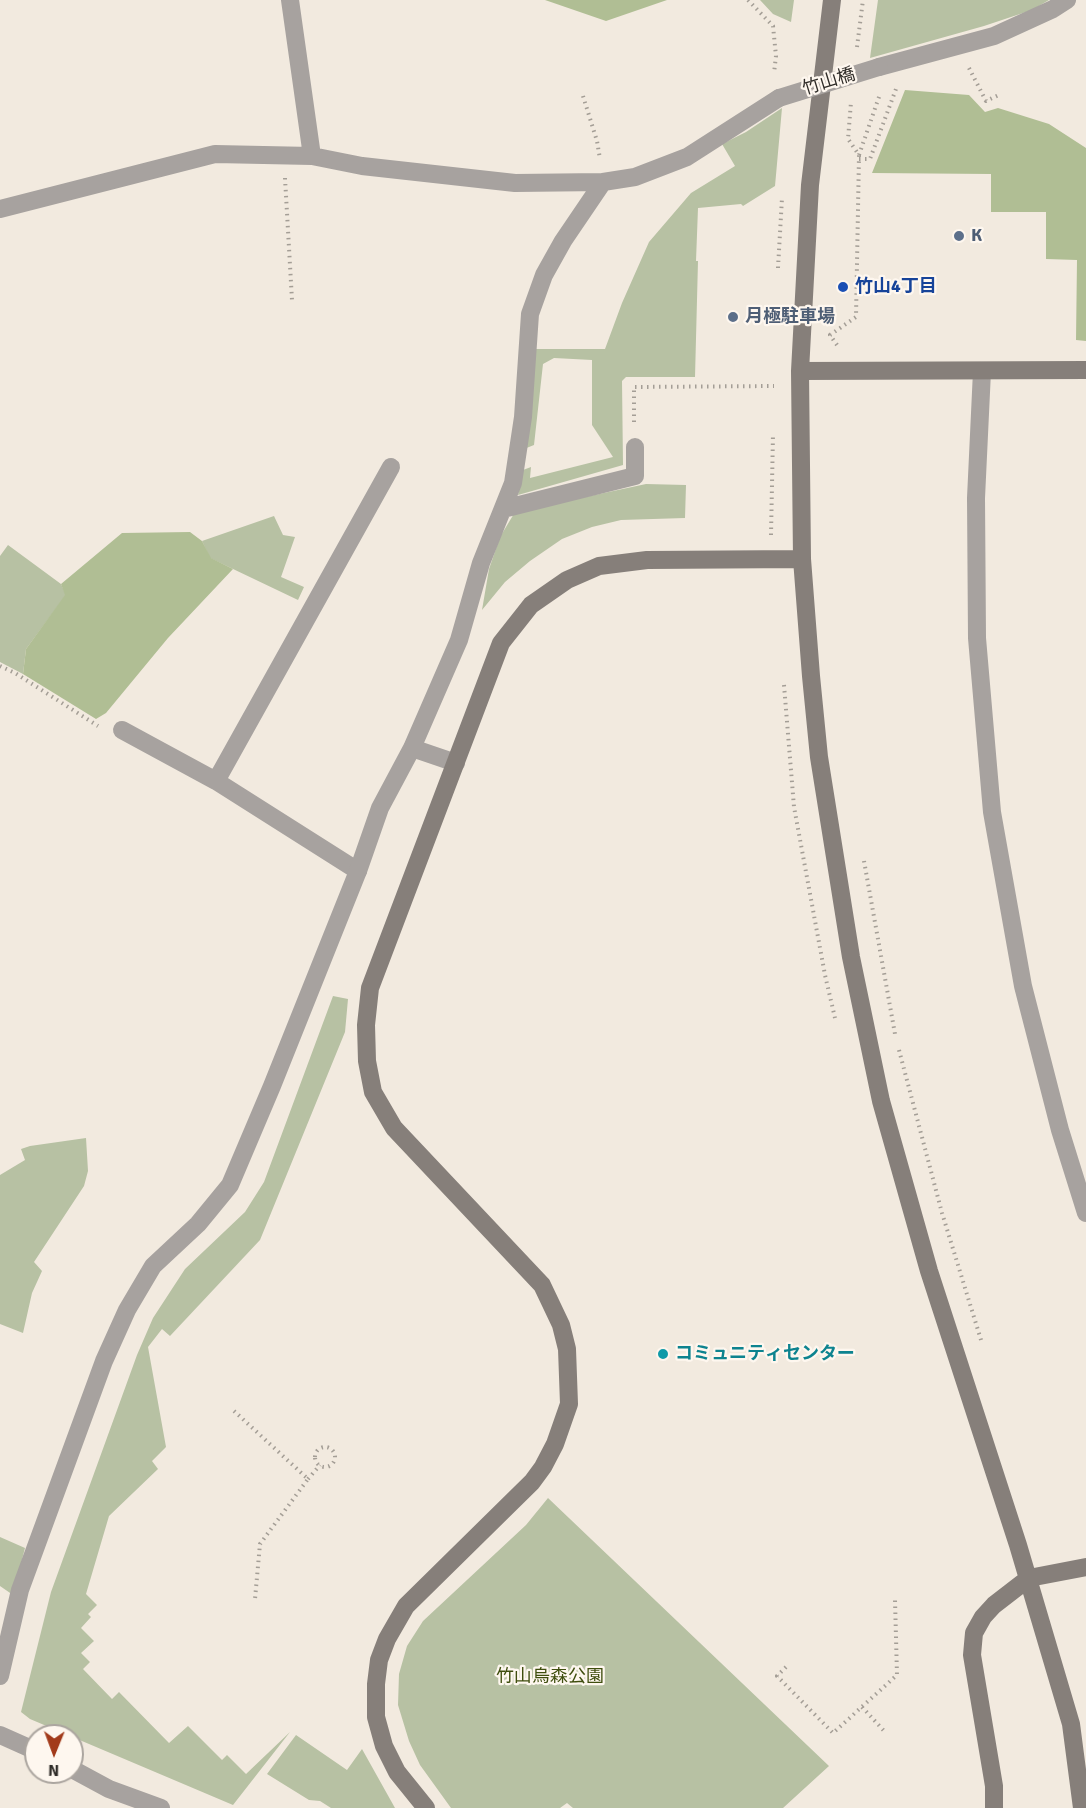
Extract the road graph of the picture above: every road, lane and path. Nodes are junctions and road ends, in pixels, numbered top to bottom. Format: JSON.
{"nodes":[{"id":1,"x":290,"y":0,"type":"edge"},
{"id":2,"x":748,"y":0,"type":"edge"},
{"id":3,"x":832,"y":0,"type":"edge"},
{"id":4,"x":863,"y":0,"type":"edge"},
{"id":5,"x":1067,"y":0,"type":"edge"},
{"id":6,"x":855,"y":58,"type":"dead end"},
{"id":7,"x":892,"y":64,"type":"junction"},
{"id":8,"x":979,"y":87,"type":"dead end"},
{"id":9,"x":852,"y":93,"type":"dead end"},
{"id":10,"x":1001,"y":94,"type":"dead end"},
{"id":11,"x":583,"y":96,"type":"dead end"},
{"id":12,"x":773,"y":102,"type":"junction"},
{"id":13,"x":284,"y":155,"type":"junction"},
{"id":14,"x":312,"y":156,"type":"junction"},
{"id":15,"x":859,"y":157,"type":"junction"},
{"id":16,"x":603,"y":182,"type":"junction"},
{"id":17,"x":0,"y":209,"type":"edge"},
{"id":18,"x":292,"y":300,"type":"dead end"},
{"id":19,"x":839,"y":348,"type":"dead end"},
{"id":20,"x":1086,"y":370,"type":"edge"},
{"id":21,"x":800,"y":371,"type":"junction"},
{"id":22,"x":982,"y":371,"type":"junction"},
{"id":23,"x":774,"y":386,"type":"dead end"},
{"id":24,"x":635,"y":447,"type":"joint"},
{"id":25,"x":391,"y":467,"type":"dead end"},
{"id":26,"x":503,"y":509,"type":"junction"},
{"id":27,"x":802,"y":559,"type":"junction"},
{"id":28,"x":0,"y":666,"type":"edge"},
{"id":29,"x":122,"y":730,"type":"joint"},
{"id":30,"x":412,"y":748,"type":"junction"},
{"id":31,"x":456,"y":763,"type":"junction"},
{"id":32,"x":216,"y":781,"type":"junction"},
{"id":33,"x":863,"y":858,"type":"dead end"},
{"id":34,"x":358,"y":871,"type":"junction"},
{"id":35,"x":1086,"y":1213,"type":"edge"},
{"id":36,"x":984,"y":1351,"type":"dead end"},
{"id":37,"x":234,"y":1411,"type":"dead end"},
{"id":38,"x":320,"y":1465,"type":"junction"},
{"id":39,"x":308,"y":1479,"type":"junction"},
{"id":40,"x":1086,"y":1567,"type":"edge"},
{"id":41,"x":1029,"y":1578,"type":"junction"},
{"id":42,"x":255,"y":1599,"type":"dead end"},
{"id":43,"x":895,"y":1600,"type":"dead end"},
{"id":44,"x":786,"y":1667,"type":"dead end"},
{"id":45,"x":0,"y":1676,"type":"edge"},
{"id":46,"x":862,"y":1707,"type":"junction"},
{"id":47,"x":886,"y":1732,"type":"dead end"},
{"id":48,"x":0,"y":1735,"type":"edge"},
{"id":49,"x":24,"y":1746,"type":"edge"},
{"id":50,"x":84,"y":1775,"type":"edge"},
{"id":51,"x":161,"y":1808,"type":"edge"},
{"id":52,"x":426,"y":1808,"type":"edge"},
{"id":53,"x":994,"y":1808,"type":"edge"},
{"id":54,"x":1082,"y":1808,"type":"edge"}],
"edges":[{"from":1,"to":14,"type":"street"},
{"from":2,"to":12,"type":"path"},
{"from":3,"to":21,"type":"street"},
{"from":4,"to":6,"type":"path"},
{"from":5,"to":7,"type":"street","name":"竹山橋"},
{"from":7,"to":12,"type":"street","name":"竹山橋","bridge":true},
{"from":7,"to":15,"type":"path"},
{"from":7,"to":15,"type":"path"},
{"from":8,"to":10,"type":"path"},
{"from":9,"to":15,"type":"path"},
{"from":11,"to":16,"type":"path"},
{"from":12,"to":16,"type":"street","name":"竹山橋"},
{"from":13,"to":14,"type":"street","name":"竹山橋"},
{"from":13,"to":17,"type":"street","name":"竹山橋"},
{"from":13,"to":18,"type":"path"},
{"from":14,"to":16,"type":"street","name":"竹山橋"},
{"from":15,"to":19,"type":"path"},
{"from":16,"to":26,"type":"street"},
{"from":20,"to":22,"type":"street"},
{"from":21,"to":22,"type":"street"},
{"from":21,"to":27,"type":"street"},
{"from":22,"to":35,"type":"street"},
{"from":23,"to":24,"type":"path"},
{"from":24,"to":26,"type":"street"},
{"from":25,"to":32,"type":"street"},
{"from":26,"to":30,"type":"street"},
{"from":27,"to":31,"type":"street"},
{"from":27,"to":41,"type":"street"},
{"from":28,"to":29,"type":"path"},
{"from":29,"to":32,"type":"street"},
{"from":30,"to":31,"type":"street"},
{"from":30,"to":34,"type":"street"},
{"from":31,"to":52,"type":"street"},
{"from":32,"to":34,"type":"street"},
{"from":33,"to":36,"type":"path"},
{"from":34,"to":45,"type":"street"},
{"from":37,"to":39,"type":"path"},
{"from":38,"to":38,"type":"path"},
{"from":38,"to":39,"type":"path"},
{"from":39,"to":42,"type":"path"},
{"from":40,"to":41,"type":"street"},
{"from":41,"to":53,"type":"street"},
{"from":41,"to":54,"type":"street"},
{"from":43,"to":46,"type":"path"},
{"from":44,"to":46,"type":"path"},
{"from":46,"to":47,"type":"path"},
{"from":48,"to":49,"type":"street"},
{"from":50,"to":51,"type":"street"}]}
